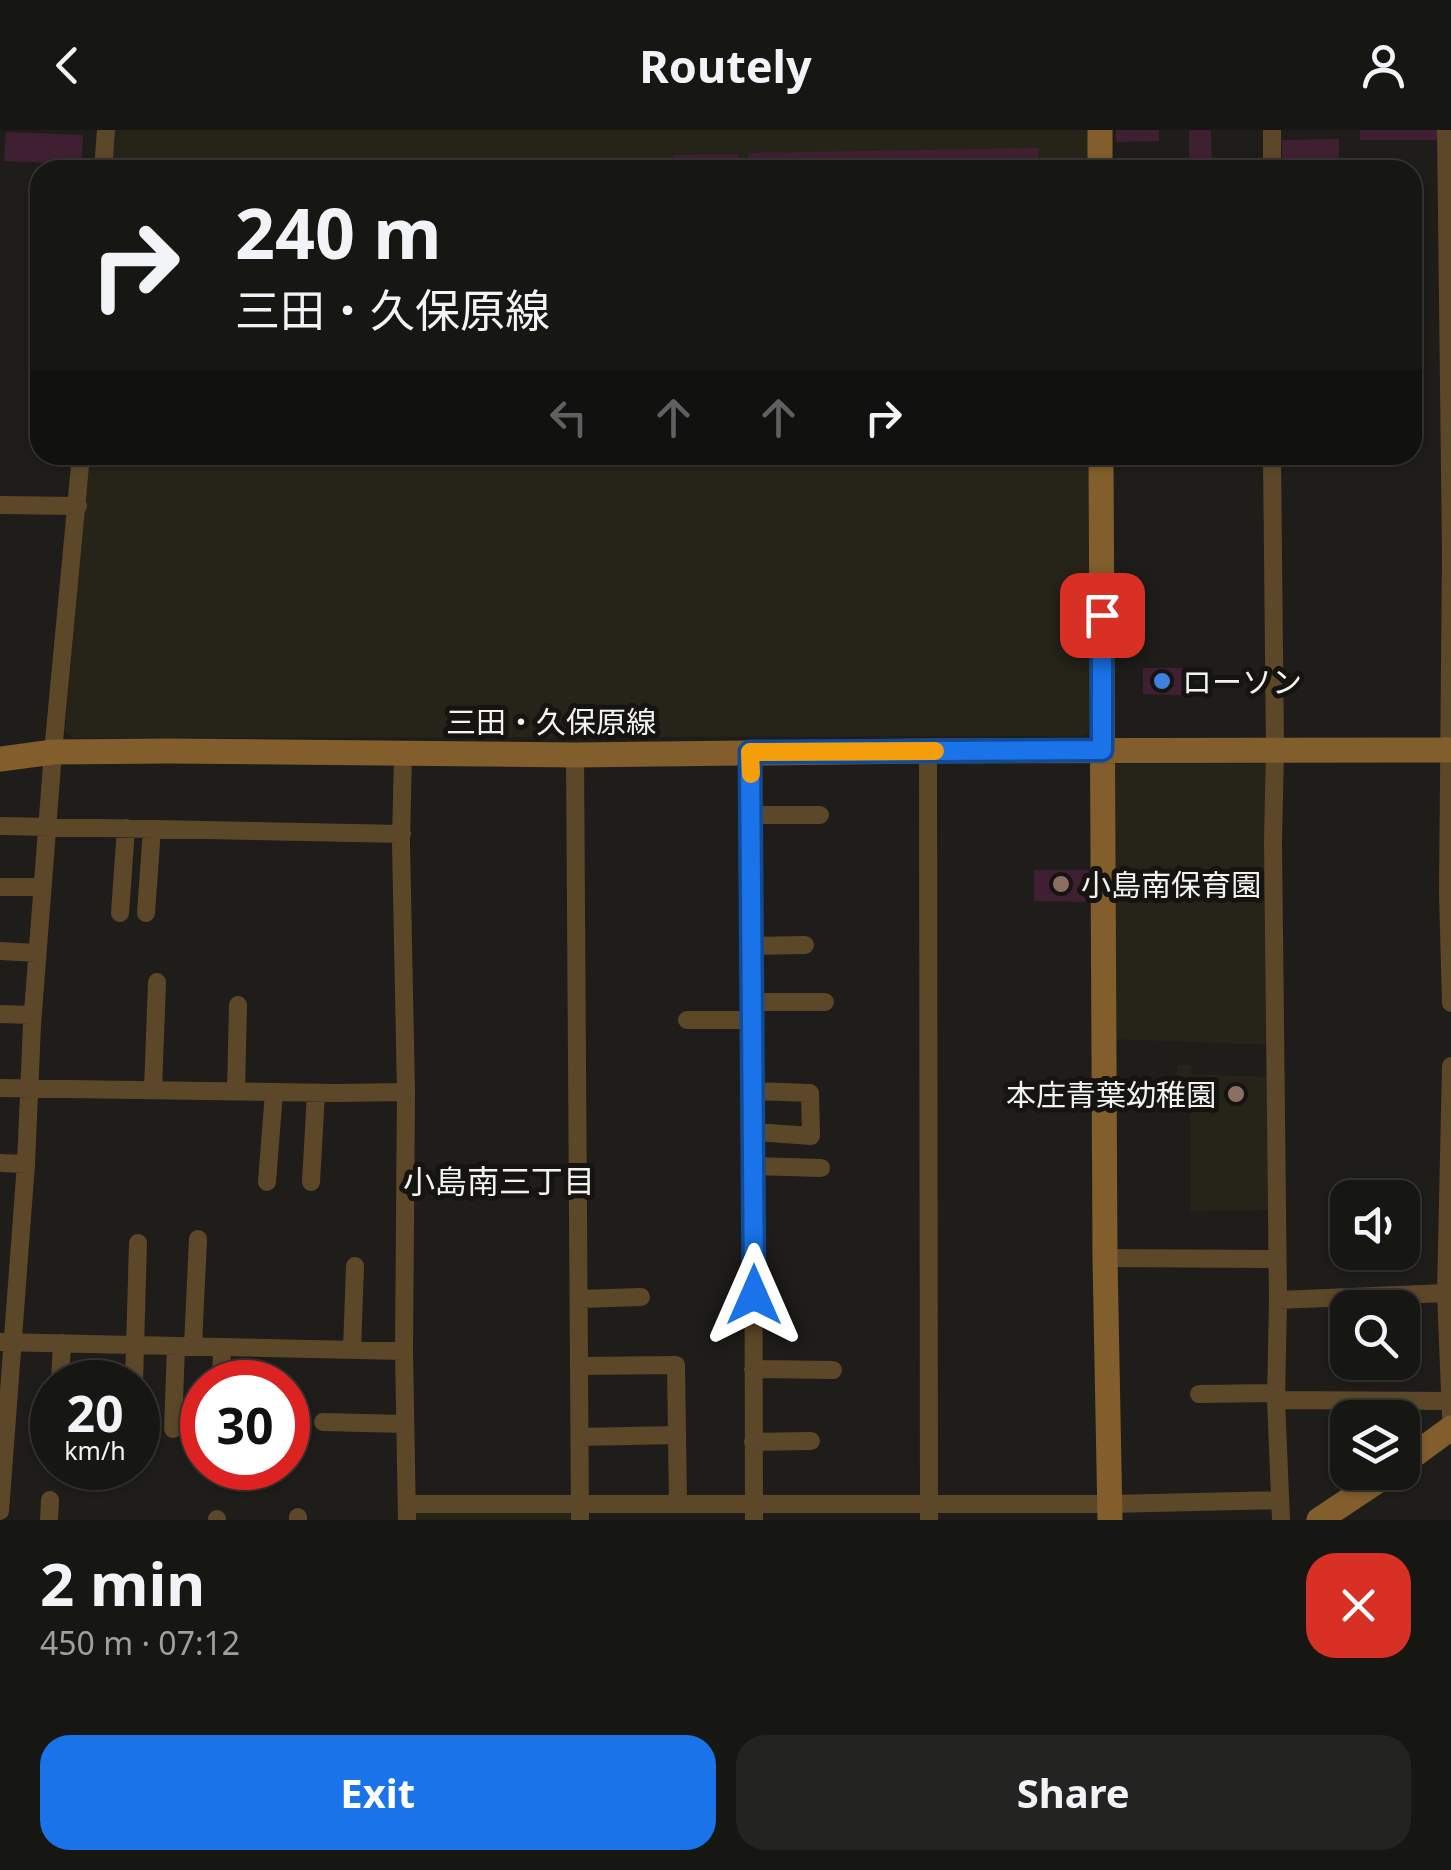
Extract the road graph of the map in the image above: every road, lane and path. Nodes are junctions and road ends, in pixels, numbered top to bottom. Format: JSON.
{"nodes":[{"id":1,"x":106,"y":130,"type":"edge"},
{"id":2,"x":1100,"y":130,"type":"edge"},
{"id":3,"x":1272,"y":130,"type":"edge"},
{"id":4,"x":1446,"y":130,"type":"edge"},
{"id":5,"x":103,"y":160,"type":"edge"},
{"id":6,"x":1100,"y":160,"type":"edge"},
{"id":7,"x":1272,"y":160,"type":"edge"},
{"id":8,"x":1450,"y":258,"type":"edge"},
{"id":9,"x":80,"y":465,"type":"edge"},
{"id":10,"x":1101,"y":465,"type":"edge"},
{"id":11,"x":1272,"y":465,"type":"edge"},
{"id":12,"x":0,"y":505,"type":"edge"},
{"id":13,"x":78,"y":506,"type":"junction"},
{"id":14,"x":1451,"y":554,"type":"edge"},
{"id":15,"x":1102,"y":750,"type":"junction"},
{"id":16,"x":1275,"y":750,"type":"junction"},
{"id":17,"x":1450,"y":750,"type":"edge"},
{"id":18,"x":928,"y":751,"type":"junction"},
{"id":19,"x":53,"y":752,"type":"junction"},
{"id":20,"x":750,"y":752,"type":"junction"},
{"id":21,"x":403,"y":754,"type":"junction"},
{"id":22,"x":575,"y":755,"type":"junction"},
{"id":23,"x":0,"y":759,"type":"edge"},
{"id":24,"x":751,"y":814,"type":"junction"},
{"id":25,"x":820,"y":815,"type":"dead end"},
{"id":26,"x":0,"y":826,"type":"edge"},
{"id":27,"x":47,"y":827,"type":"junction"},
{"id":28,"x":126,"y":828,"type":"junction"},
{"id":29,"x":152,"y":829,"type":"junction"},
{"id":30,"x":402,"y":834,"type":"junction"},
{"id":31,"x":0,"y":887,"type":"edge"},
{"id":32,"x":42,"y":888,"type":"junction"},
{"id":33,"x":120,"y":913,"type":"dead end"},
{"id":34,"x":146,"y":913,"type":"dead end"},
{"id":35,"x":806,"y":945,"type":"dead end"},
{"id":36,"x":753,"y":946,"type":"junction"},
{"id":37,"x":0,"y":952,"type":"edge"},
{"id":38,"x":37,"y":953,"type":"junction"},
{"id":39,"x":157,"y":982,"type":"dead end"},
{"id":40,"x":825,"y":1002,"type":"dead end"},
{"id":41,"x":1451,"y":1003,"type":"edge"},
{"id":42,"x":238,"y":1005,"type":"dead end"},
{"id":43,"x":753,"y":1011,"type":"junction"},
{"id":44,"x":0,"y":1014,"type":"edge"},
{"id":45,"x":32,"y":1015,"type":"junction"},
{"id":46,"x":688,"y":1020,"type":"dead end"},
{"id":47,"x":1451,"y":1066,"type":"edge"},
{"id":48,"x":1451,"y":1083,"type":"edge"},
{"id":49,"x":0,"y":1088,"type":"edge"},
{"id":50,"x":29,"y":1089,"type":"junction"},
{"id":51,"x":153,"y":1090,"type":"junction"},
{"id":52,"x":236,"y":1091,"type":"junction"},
{"id":53,"x":753,"y":1091,"type":"junction"},
{"id":54,"x":274,"y":1092,"type":"junction"},
{"id":55,"x":316,"y":1092,"type":"junction"},
{"id":56,"x":406,"y":1092,"type":"junction"},
{"id":57,"x":754,"y":1132,"type":"junction"},
{"id":58,"x":0,"y":1162,"type":"edge"},
{"id":59,"x":26,"y":1164,"type":"junction"},
{"id":60,"x":754,"y":1166,"type":"junction"},
{"id":61,"x":821,"y":1168,"type":"dead end"},
{"id":62,"x":1450,"y":1172,"type":"edge"},
{"id":63,"x":267,"y":1182,"type":"dead end"},
{"id":64,"x":311,"y":1182,"type":"dead end"},
{"id":65,"x":198,"y":1239,"type":"dead end"},
{"id":66,"x":138,"y":1243,"type":"dead end"},
{"id":67,"x":1106,"y":1258,"type":"junction"},
{"id":68,"x":1277,"y":1259,"type":"junction"},
{"id":69,"x":355,"y":1266,"type":"dead end"},
{"id":70,"x":1446,"y":1293,"type":"junction"},
{"id":71,"x":641,"y":1297,"type":"dead end"},
{"id":72,"x":579,"y":1298,"type":"junction"},
{"id":73,"x":1278,"y":1300,"type":"junction"},
{"id":74,"x":7,"y":1342,"type":"edge"},
{"id":75,"x":62,"y":1343,"type":"junction"},
{"id":76,"x":134,"y":1345,"type":"junction"},
{"id":77,"x":185,"y":1346,"type":"junction"},
{"id":78,"x":222,"y":1348,"type":"junction"},
{"id":79,"x":352,"y":1350,"type":"junction"},
{"id":80,"x":404,"y":1351,"type":"junction"},
{"id":81,"x":61,"y":1360,"type":"edge"},
{"id":82,"x":134,"y":1360,"type":"edge"},
{"id":83,"x":222,"y":1360,"type":"edge"},
{"id":84,"x":580,"y":1366,"type":"junction"},
{"id":85,"x":753,"y":1369,"type":"junction"},
{"id":86,"x":832,"y":1370,"type":"dead end"},
{"id":87,"x":1199,"y":1394,"type":"dead end"},
{"id":88,"x":1276,"y":1397,"type":"junction"},
{"id":89,"x":1450,"y":1400,"type":"edge"},
{"id":90,"x":1451,"y":1416,"type":"edge"},
{"id":91,"x":323,"y":1422,"type":"dead end"},
{"id":92,"x":405,"y":1424,"type":"junction"},
{"id":93,"x":1451,"y":1428,"type":"edge"},
{"id":94,"x":173,"y":1429,"type":"dead end"},
{"id":95,"x":677,"y":1435,"type":"junction"},
{"id":96,"x":580,"y":1437,"type":"junction"},
{"id":97,"x":811,"y":1440,"type":"dead end"},
{"id":98,"x":753,"y":1442,"type":"junction"},
{"id":99,"x":1420,"y":1451,"type":"edge"},
{"id":100,"x":1364,"y":1490,"type":"edge"},
{"id":101,"x":50,"y":1500,"type":"dead end"},
{"id":102,"x":1279,"y":1500,"type":"junction"},
{"id":103,"x":686,"y":1510,"type":"edge"},
{"id":104,"x":0,"y":1511,"type":"edge"},
{"id":105,"x":929,"y":1511,"type":"edge"},
{"id":106,"x":407,"y":1512,"type":"edge"},
{"id":107,"x":580,"y":1512,"type":"edge"},
{"id":108,"x":636,"y":1512,"type":"edge"},
{"id":109,"x":754,"y":1512,"type":"edge"},
{"id":110,"x":1109,"y":1512,"type":"edge"},
{"id":111,"x":49,"y":1520,"type":"edge"},
{"id":112,"x":1281,"y":1520,"type":"edge"},
{"id":113,"x":1319,"y":1520,"type":"edge"}],
"edges":[{"from":1,"to":5,"type":"street"},
{"from":2,"to":6,"type":"street"},
{"from":3,"to":7,"type":"street"},
{"from":4,"to":8,"type":"street"},
{"from":8,"to":14,"type":"street"},
{"from":9,"to":13,"type":"street"},
{"from":10,"to":15,"type":"street"},
{"from":11,"to":16,"type":"street"},
{"from":12,"to":13,"type":"street"},
{"from":13,"to":19,"type":"street"},
{"from":14,"to":17,"type":"street"},
{"from":15,"to":16,"type":"street","name":"三田・久保原線"},
{"from":15,"to":18,"type":"street","name":"三田・久保原線"},
{"from":15,"to":67,"type":"street"},
{"from":16,"to":17,"type":"street","name":"三田・久保原線"},
{"from":16,"to":68,"type":"street"},
{"from":17,"to":41,"type":"street"},
{"from":18,"to":20,"type":"street","name":"三田・久保原線"},
{"from":18,"to":105,"type":"street"},
{"from":19,"to":21,"type":"street","name":"三田・久保原線"},
{"from":19,"to":23,"type":"street","name":"三田・久保原線"},
{"from":19,"to":27,"type":"street"},
{"from":20,"to":22,"type":"street","name":"三田・久保原線"},
{"from":20,"to":24,"type":"street"},
{"from":21,"to":22,"type":"street","name":"三田・久保原線"},
{"from":21,"to":30,"type":"street"},
{"from":22,"to":72,"type":"street"},
{"from":24,"to":25,"type":"street"},
{"from":24,"to":36,"type":"street"},
{"from":26,"to":27,"type":"street"},
{"from":27,"to":28,"type":"street"},
{"from":27,"to":32,"type":"street"},
{"from":28,"to":29,"type":"street"},
{"from":28,"to":33,"type":"street"},
{"from":29,"to":30,"type":"street"},
{"from":29,"to":34,"type":"street"},
{"from":30,"to":56,"type":"street"},
{"from":31,"to":32,"type":"street"},
{"from":32,"to":38,"type":"street"},
{"from":35,"to":36,"type":"street"},
{"from":36,"to":43,"type":"street"},
{"from":37,"to":38,"type":"street"},
{"from":38,"to":45,"type":"street"},
{"from":39,"to":51,"type":"street"},
{"from":40,"to":43,"type":"street"},
{"from":42,"to":52,"type":"street"},
{"from":43,"to":46,"type":"street"},
{"from":43,"to":53,"type":"street"},
{"from":44,"to":45,"type":"street"},
{"from":45,"to":50,"type":"street"},
{"from":47,"to":48,"type":"street"},
{"from":48,"to":62,"type":"street"},
{"from":49,"to":50,"type":"street"},
{"from":50,"to":51,"type":"street"},
{"from":50,"to":59,"type":"street"},
{"from":51,"to":52,"type":"street"},
{"from":52,"to":54,"type":"street"},
{"from":53,"to":57,"type":"street"},
{"from":53,"to":57,"type":"street"},
{"from":54,"to":55,"type":"street"},
{"from":54,"to":63,"type":"street"},
{"from":55,"to":56,"type":"street"},
{"from":55,"to":64,"type":"street"},
{"from":56,"to":80,"type":"street"},
{"from":57,"to":60,"type":"street"},
{"from":58,"to":59,"type":"street"},
{"from":59,"to":74,"type":"street"},
{"from":60,"to":61,"type":"street"},
{"from":60,"to":85,"type":"street"},
{"from":62,"to":70,"type":"street"},
{"from":65,"to":77,"type":"street"},
{"from":66,"to":76,"type":"street"},
{"from":67,"to":68,"type":"street"},
{"from":67,"to":110,"type":"street"},
{"from":68,"to":73,"type":"street"},
{"from":69,"to":79,"type":"street"},
{"from":70,"to":73,"type":"street"},
{"from":70,"to":89,"type":"street"},
{"from":71,"to":72,"type":"street"},
{"from":72,"to":84,"type":"street"},
{"from":73,"to":88,"type":"street"},
{"from":74,"to":75,"type":"street"},
{"from":74,"to":104,"type":"street"},
{"from":75,"to":76,"type":"street"},
{"from":75,"to":81,"type":"street"},
{"from":76,"to":77,"type":"street"},
{"from":76,"to":82,"type":"street"},
{"from":77,"to":78,"type":"street"},
{"from":77,"to":94,"type":"street"},
{"from":78,"to":79,"type":"street"},
{"from":78,"to":83,"type":"street"},
{"from":79,"to":80,"type":"street"},
{"from":80,"to":92,"type":"street"},
{"from":84,"to":95,"type":"street"},
{"from":84,"to":96,"type":"street"},
{"from":85,"to":86,"type":"street"},
{"from":85,"to":98,"type":"street"},
{"from":87,"to":88,"type":"street"},
{"from":88,"to":89,"type":"street"},
{"from":88,"to":102,"type":"street"},
{"from":89,"to":90,"type":"street"},
{"from":91,"to":92,"type":"street"},
{"from":92,"to":106,"type":"street"},
{"from":93,"to":99,"type":"street"},
{"from":95,"to":96,"type":"street"},
{"from":95,"to":103,"type":"street"},
{"from":96,"to":107,"type":"street"},
{"from":97,"to":98,"type":"street"},
{"from":98,"to":109,"type":"street"},
{"from":100,"to":113,"type":"street"},
{"from":101,"to":111,"type":"street"},
{"from":102,"to":110,"type":"street"},
{"from":102,"to":112,"type":"street"},
{"from":103,"to":108,"type":"street"},
{"from":103,"to":109,"type":"street"},
{"from":105,"to":109,"type":"street"},
{"from":105,"to":110,"type":"street"},
{"from":106,"to":107,"type":"street"},
{"from":107,"to":108,"type":"street"}]}
